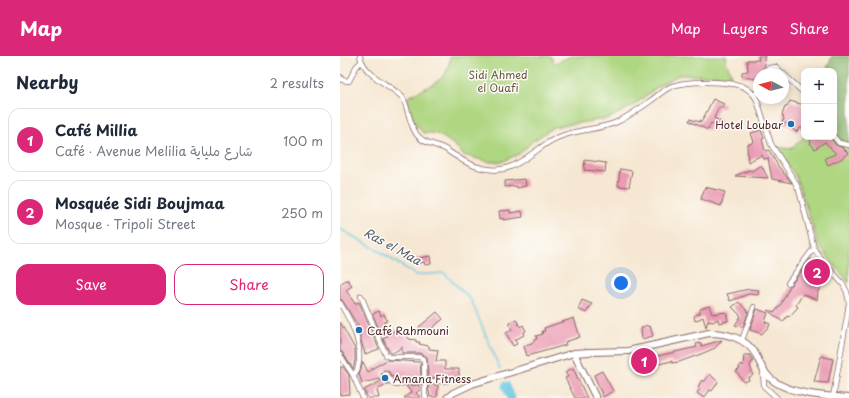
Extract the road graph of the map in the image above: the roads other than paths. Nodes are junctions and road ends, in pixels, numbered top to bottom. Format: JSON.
{"nodes":[{"id":1,"x":360,"y":56,"type":"edge"},
{"id":2,"x":362,"y":61,"type":"junction"},
{"id":3,"x":340,"y":77,"type":"edge"},
{"id":4,"x":789,"y":79,"type":"edge"},
{"id":5,"x":801,"y":90,"type":"edge"},
{"id":6,"x":753,"y":94,"type":"edge"},
{"id":7,"x":758,"y":104,"type":"edge"},
{"id":8,"x":836,"y":140,"type":"edge"},
{"id":9,"x":849,"y":146,"type":"edge"},
{"id":10,"x":814,"y":248,"type":"junction"},
{"id":11,"x":788,"y":284,"type":"dead end"},
{"id":12,"x":361,"y":296,"type":"dead end"},
{"id":13,"x":340,"y":303,"type":"edge"},
{"id":14,"x":754,"y":307,"type":"dead end"},
{"id":15,"x":848,"y":318,"type":"edge"},
{"id":16,"x":742,"y":340,"type":"junction"},
{"id":17,"x":574,"y":353,"type":"junction"},
{"id":18,"x":340,"y":355,"type":"edge"},
{"id":19,"x":763,"y":371,"type":"junction"},
{"id":20,"x":385,"y":374,"type":"dead end"},
{"id":21,"x":353,"y":375,"type":"junction"},
{"id":22,"x":424,"y":381,"type":"junction"},
{"id":23,"x":446,"y":381,"type":"dead end"},
{"id":24,"x":833,"y":396,"type":"junction"},
{"id":25,"x":364,"y":398,"type":"edge"},
{"id":26,"x":426,"y":398,"type":"edge"},
{"id":27,"x":447,"y":398,"type":"edge"},
{"id":28,"x":596,"y":398,"type":"edge"},
{"id":29,"x":777,"y":398,"type":"edge"},
{"id":30,"x":849,"y":398,"type":"edge"}],
"edges":[{"from":1,"to":2,"type":"street"},
{"from":2,"to":3,"type":"street"},
{"from":2,"to":6,"type":"street"},
{"from":4,"to":5,"type":"street"},
{"from":7,"to":10,"type":"street"},
{"from":8,"to":9,"type":"street"},
{"from":10,"to":11,"type":"street"},
{"from":10,"to":15,"type":"street"},
{"from":12,"to":22,"type":"street"},
{"from":13,"to":21,"type":"street"},
{"from":14,"to":16,"type":"street"},
{"from":15,"to":24,"type":"street"},
{"from":16,"to":17,"type":"street"},
{"from":16,"to":19,"type":"street"},
{"from":17,"to":27,"type":"street"},
{"from":17,"to":28,"type":"street"},
{"from":18,"to":21,"type":"street"},
{"from":19,"to":24,"type":"street"},
{"from":19,"to":29,"type":"street"},
{"from":20,"to":22,"type":"street"},
{"from":21,"to":25,"type":"street"},
{"from":22,"to":23,"type":"street"},
{"from":22,"to":26,"type":"street"},
{"from":24,"to":30,"type":"street"}]}
